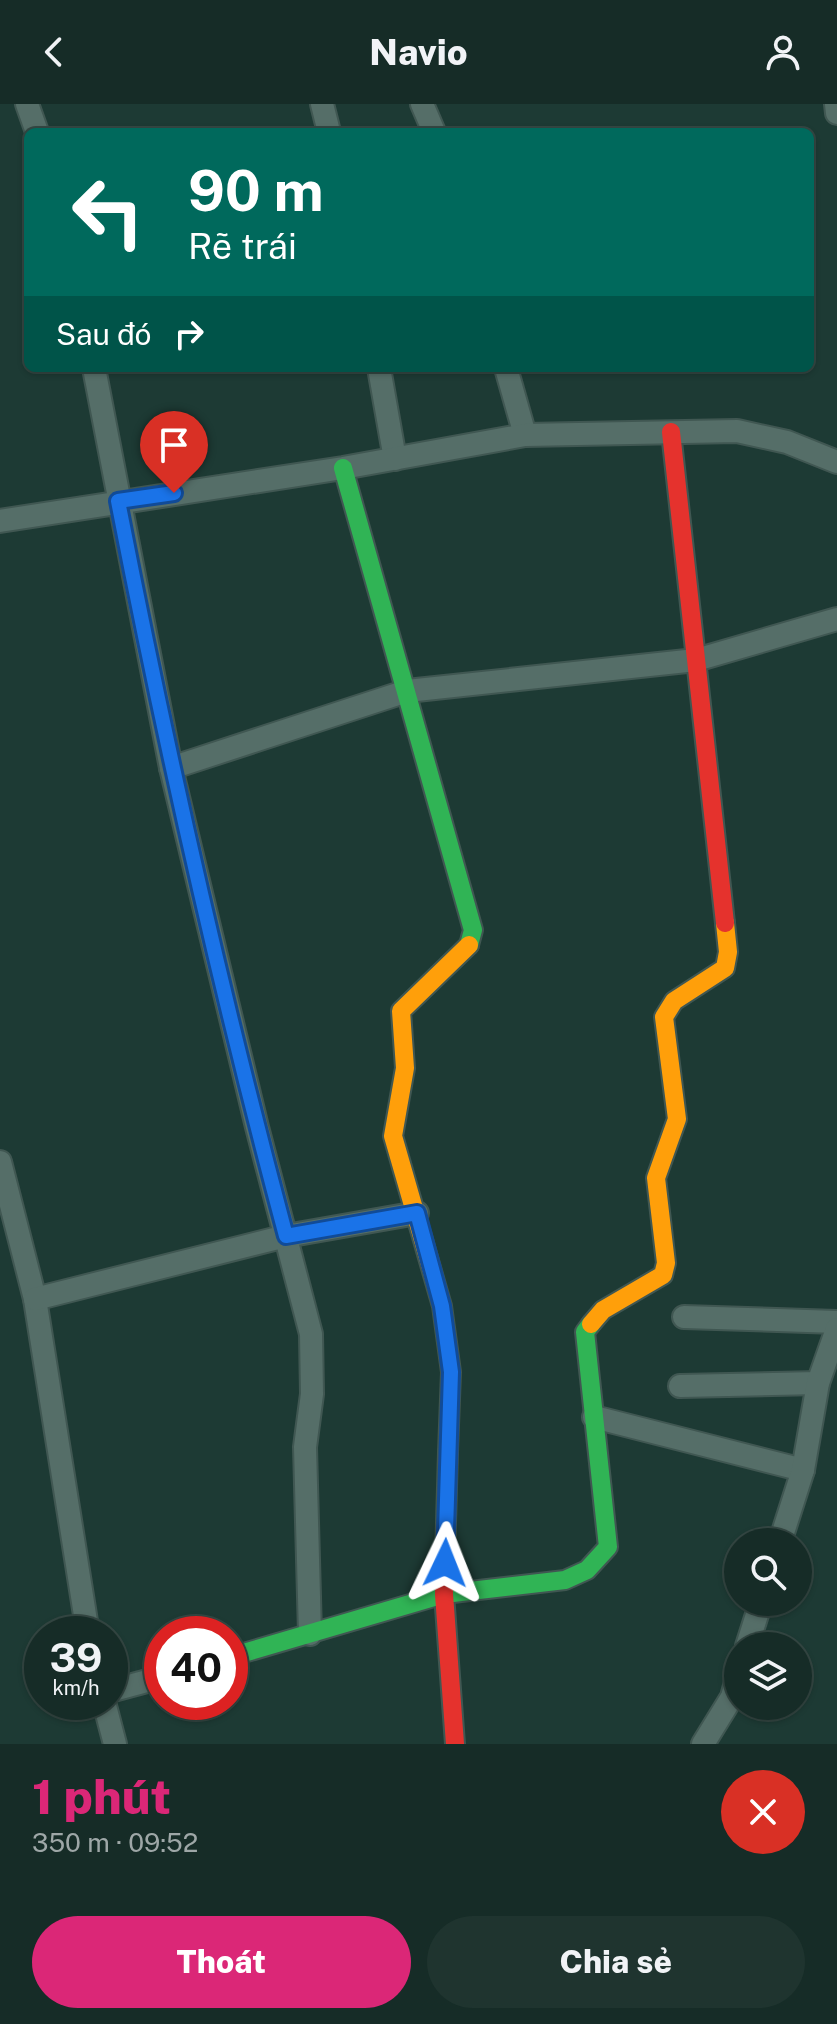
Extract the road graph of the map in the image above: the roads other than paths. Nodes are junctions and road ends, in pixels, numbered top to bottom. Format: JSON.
{"nodes":[{"id":1,"x":27,"y":104,"type":"edge"},
{"id":2,"x":322,"y":104,"type":"edge"},
{"id":3,"x":422,"y":104,"type":"edge"},
{"id":4,"x":836,"y":104,"type":"edge"},
{"id":5,"x":837,"y":113,"type":"edge"},
{"id":6,"x":36,"y":128,"type":"edge"},
{"id":7,"x":328,"y":128,"type":"edge"},
{"id":8,"x":432,"y":128,"type":"edge"},
{"id":9,"x":95,"y":372,"type":"edge"},
{"id":10,"x":380,"y":372,"type":"edge"},
{"id":11,"x":507,"y":372,"type":"edge"},
{"id":12,"x":671,"y":432,"type":"junction"},
{"id":13,"x":525,"y":435,"type":"junction"},
{"id":14,"x":395,"y":459,"type":"junction"},
{"id":15,"x":837,"y":462,"type":"edge"},
{"id":16,"x":343,"y":468,"type":"junction"},
{"id":17,"x":118,"y":501,"type":"junction"},
{"id":18,"x":0,"y":521,"type":"edge"},
{"id":19,"x":837,"y":619,"type":"edge"},
{"id":20,"x":696,"y":660,"type":"junction"},
{"id":21,"x":407,"y":691,"type":"junction"},
{"id":22,"x":171,"y":768,"type":"junction"},
{"id":23,"x":0,"y":1162,"type":"edge"},
{"id":24,"x":417,"y":1213,"type":"junction"},
{"id":25,"x":286,"y":1236,"type":"junction"},
{"id":26,"x":35,"y":1299,"type":"junction"},
{"id":27,"x":684,"y":1317,"type":"dead end"},
{"id":28,"x":837,"y":1322,"type":"edge"},
{"id":29,"x":837,"y":1329,"type":"edge"},
{"id":30,"x":818,"y":1383,"type":"junction"},
{"id":31,"x":680,"y":1386,"type":"dead end"},
{"id":32,"x":594,"y":1417,"type":"junction"},
{"id":33,"x":803,"y":1470,"type":"junction"},
{"id":34,"x":784,"y":1528,"type":"edge"},
{"id":35,"x":444,"y":1594,"type":"junction"},
{"id":36,"x":85,"y":1616,"type":"edge"},
{"id":37,"x":310,"y":1634,"type":"junction"},
{"id":38,"x":248,"y":1652,"type":"edge"},
{"id":39,"x":724,"y":1710,"type":"edge"},
{"id":40,"x":109,"y":1720,"type":"edge"},
{"id":41,"x":115,"y":1744,"type":"edge"},
{"id":42,"x":455,"y":1744,"type":"edge"},
{"id":43,"x":703,"y":1744,"type":"edge"}],
"edges":[{"from":1,"to":6,"type":"street"},
{"from":2,"to":7,"type":"street"},
{"from":3,"to":8,"type":"street"},
{"from":4,"to":5,"type":"street"},
{"from":9,"to":17,"type":"street"},
{"from":10,"to":14,"type":"street"},
{"from":11,"to":13,"type":"street"},
{"from":12,"to":13,"type":"street"},
{"from":12,"to":15,"type":"street"},
{"from":12,"to":20,"type":"street"},
{"from":13,"to":14,"type":"street"},
{"from":14,"to":16,"type":"street"},
{"from":16,"to":17,"type":"street"},
{"from":16,"to":21,"type":"street"},
{"from":17,"to":18,"type":"street"},
{"from":17,"to":22,"type":"street"},
{"from":19,"to":20,"type":"street"},
{"from":20,"to":21,"type":"street"},
{"from":20,"to":32,"type":"street"},
{"from":21,"to":22,"type":"street"},
{"from":21,"to":24,"type":"street"},
{"from":22,"to":25,"type":"street"},
{"from":23,"to":26,"type":"street"},
{"from":24,"to":25,"type":"street"},
{"from":24,"to":35,"type":"street"},
{"from":25,"to":26,"type":"street"},
{"from":25,"to":37,"type":"street"},
{"from":26,"to":36,"type":"street"},
{"from":27,"to":28,"type":"street"},
{"from":29,"to":30,"type":"street"},
{"from":30,"to":31,"type":"street"},
{"from":30,"to":33,"type":"street"},
{"from":32,"to":33,"type":"street"},
{"from":32,"to":35,"type":"street"},
{"from":33,"to":34,"type":"street"},
{"from":35,"to":37,"type":"street"},
{"from":35,"to":42,"type":"street"},
{"from":37,"to":38,"type":"street"},
{"from":39,"to":43,"type":"street"},
{"from":40,"to":41,"type":"street"}]}
